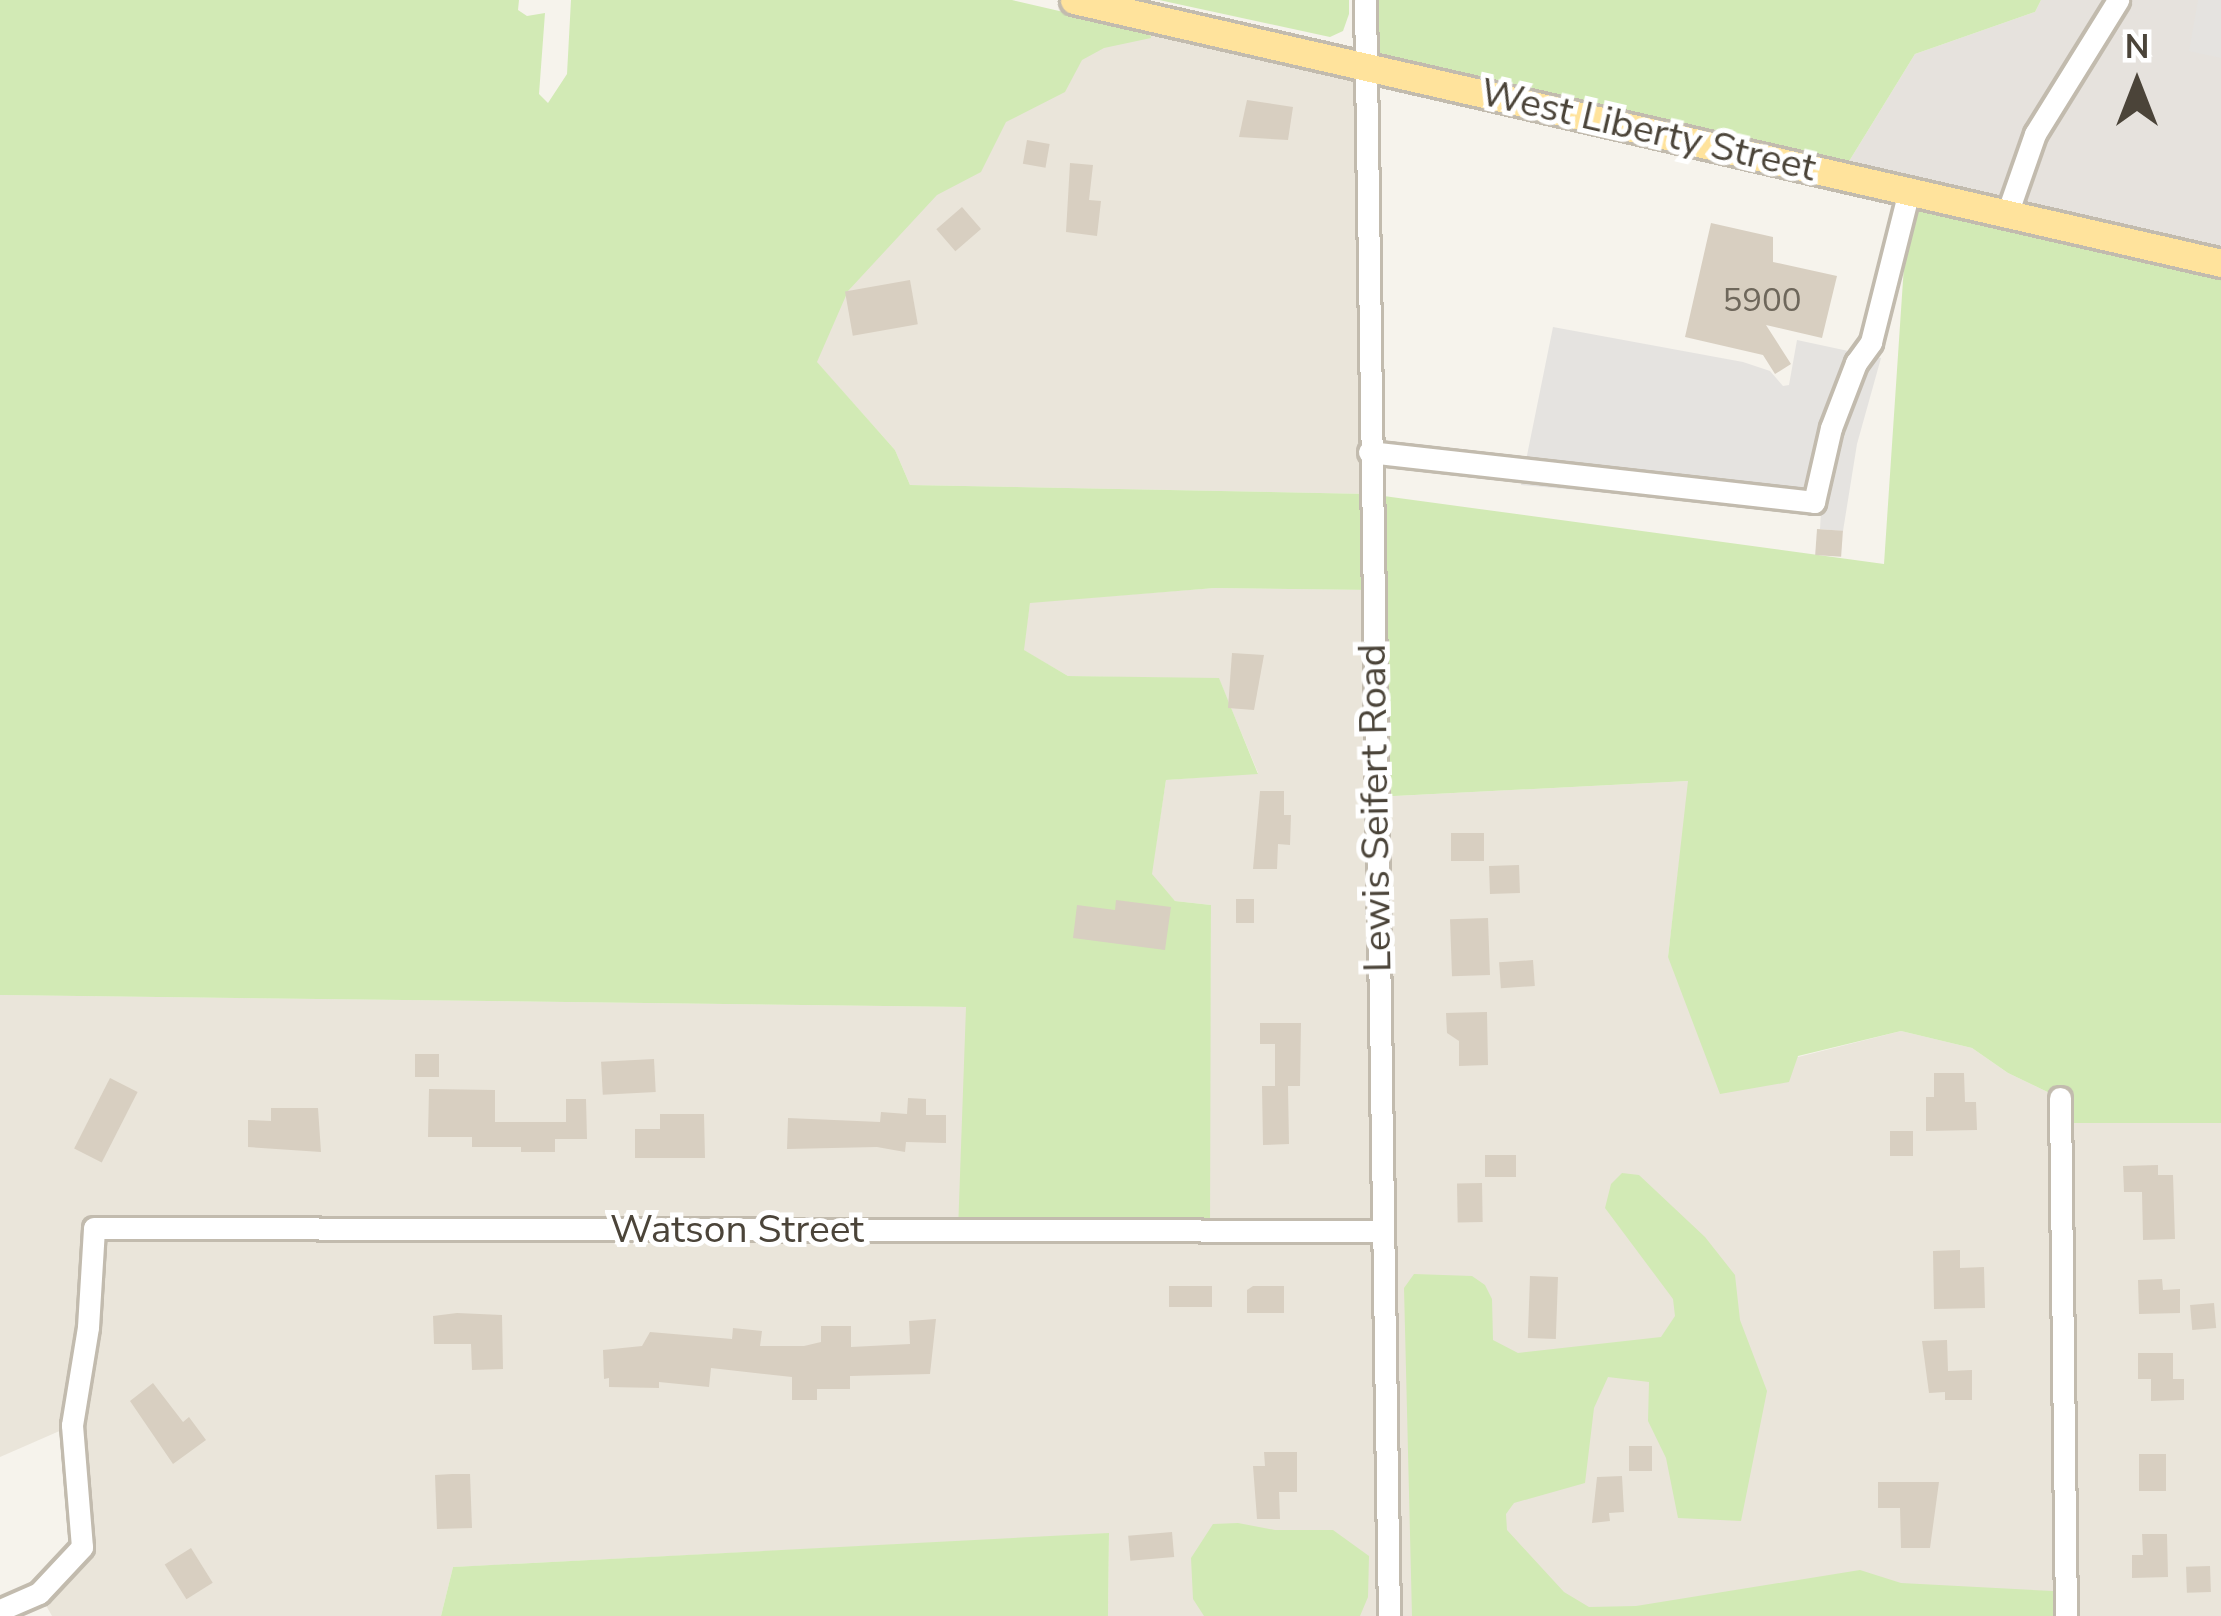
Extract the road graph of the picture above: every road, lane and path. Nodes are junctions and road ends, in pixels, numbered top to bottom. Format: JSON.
{"nodes":[{"id":1,"x":1074,"y":0,"type":"edge"},
{"id":2,"x":1364,"y":0,"type":"edge"},
{"id":3,"x":2118,"y":0,"type":"edge"},
{"id":4,"x":1365,"y":67,"type":"junction"},
{"id":5,"x":1909,"y":191,"type":"junction"},
{"id":6,"x":2007,"y":214,"type":"junction"},
{"id":7,"x":2221,"y":263,"type":"edge"},
{"id":8,"x":1369,"y":452,"type":"junction"},
{"id":9,"x":2060,"y":1098,"type":"dead end"},
{"id":10,"x":1381,"y":1231,"type":"junction"},
{"id":11,"x":0,"y":1610,"type":"edge"},
{"id":12,"x":1389,"y":1616,"type":"edge"},
{"id":13,"x":2066,"y":1616,"type":"edge"}],
"edges":[{"from":1,"to":4,"type":"main road","name":"West Liberty Street"},
{"from":2,"to":4,"type":"street","name":"Lewis Seifert Road"},
{"from":3,"to":6,"type":"street"},
{"from":4,"to":5,"type":"main road","name":"West Liberty Street"},
{"from":4,"to":8,"type":"street","name":"Lewis Seifert Road"},
{"from":5,"to":6,"type":"main road","name":"West Liberty Street"},
{"from":5,"to":8,"type":"street"},
{"from":6,"to":7,"type":"main road","name":"West Liberty Street"},
{"from":8,"to":10,"type":"street","name":"Lewis Seifert Road"},
{"from":9,"to":13,"type":"street"},
{"from":10,"to":11,"type":"street","name":"Watson Street"},
{"from":10,"to":12,"type":"street","name":"Lewis Seifert Road"}]}
